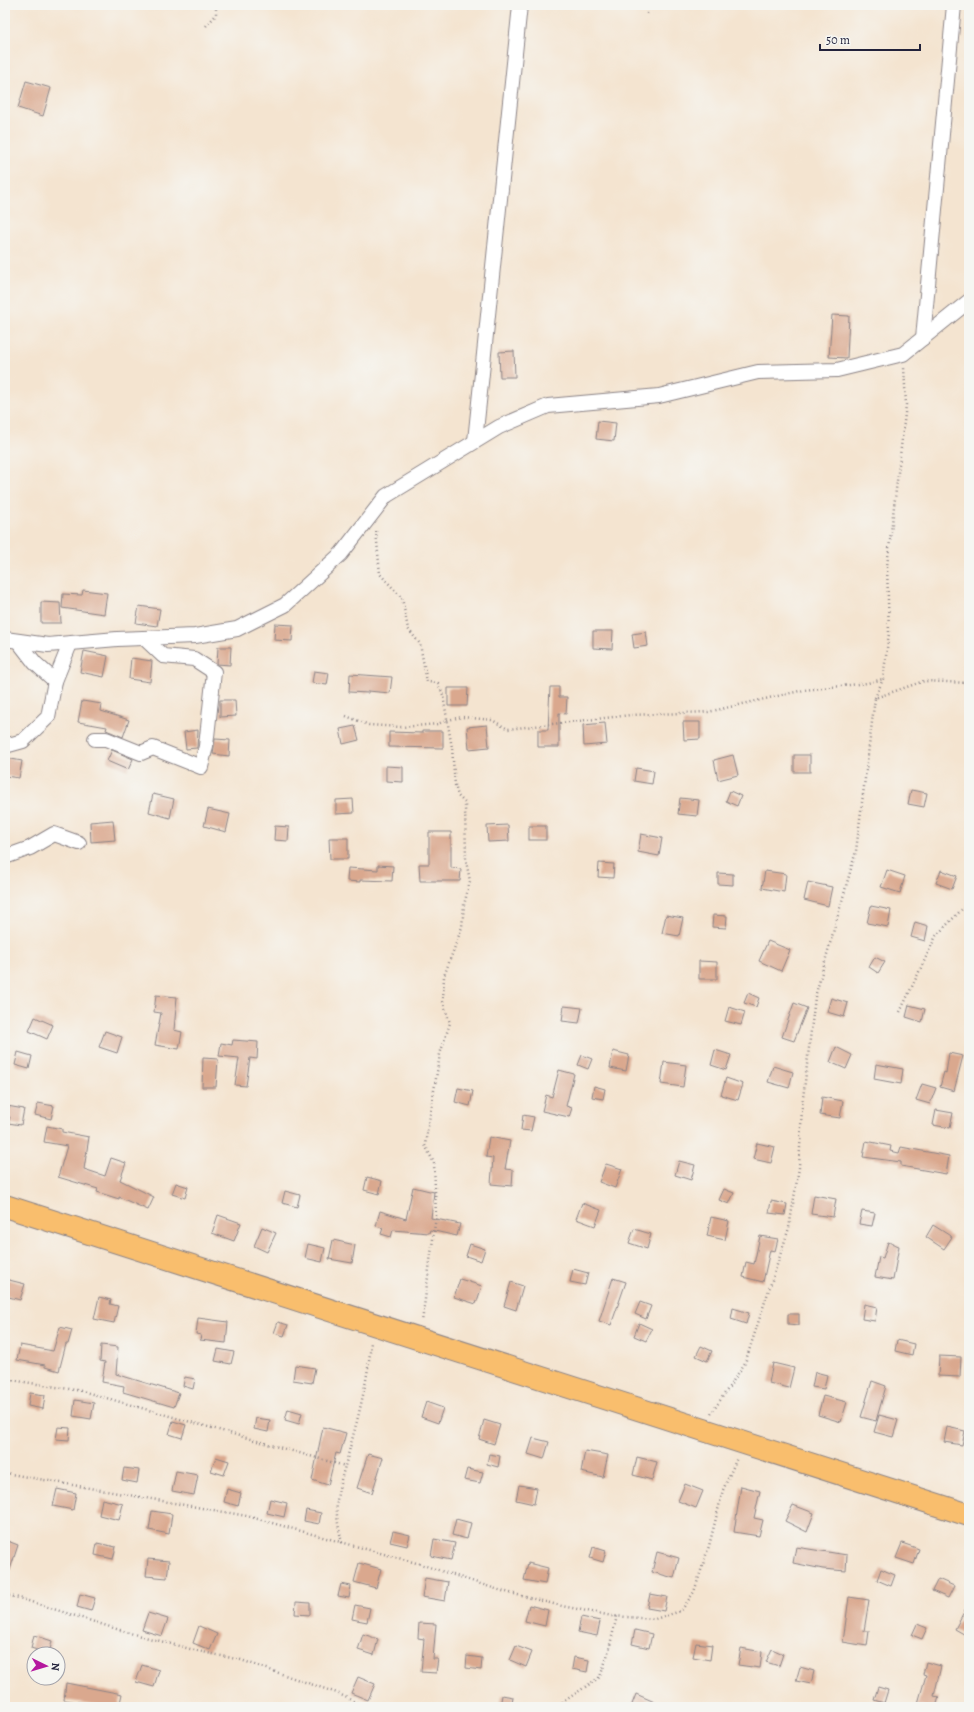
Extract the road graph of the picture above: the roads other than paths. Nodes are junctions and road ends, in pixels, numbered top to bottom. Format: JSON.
{"nodes":[{"id":1,"x":520,"y":5,"type":"edge"},
{"id":2,"x":954,"y":5,"type":"edge"},
{"id":3,"x":969,"y":301,"type":"edge"},
{"id":4,"x":923,"y":338,"type":"junction"},
{"id":5,"x":475,"y":441,"type":"junction"},
{"id":6,"x":144,"y":638,"type":"junction"},
{"id":7,"x":11,"y":640,"type":"edge"},
{"id":8,"x":70,"y":644,"type":"junction"},
{"id":9,"x":55,"y":681,"type":"junction"},
{"id":10,"x":95,"y":739,"type":"dead end"},
{"id":11,"x":5,"y":746,"type":"edge"},
{"id":12,"x":79,"y":843,"type":"dead end"},
{"id":13,"x":5,"y":857,"type":"edge"},
{"id":14,"x":5,"y":1206,"type":"edge"},
{"id":15,"x":969,"y":1515,"type":"edge"}],
"edges":[{"from":1,"to":5,"type":"street"},
{"from":2,"to":4,"type":"street"},
{"from":3,"to":4,"type":"street"},
{"from":4,"to":5,"type":"street"},
{"from":5,"to":6,"type":"street"},
{"from":6,"to":8,"type":"street"},
{"from":6,"to":10,"type":"street"},
{"from":7,"to":8,"type":"street"},
{"from":7,"to":9,"type":"street"},
{"from":8,"to":9,"type":"street"},
{"from":9,"to":11,"type":"street"},
{"from":12,"to":13,"type":"street"},
{"from":14,"to":15,"type":"highway"}]}
